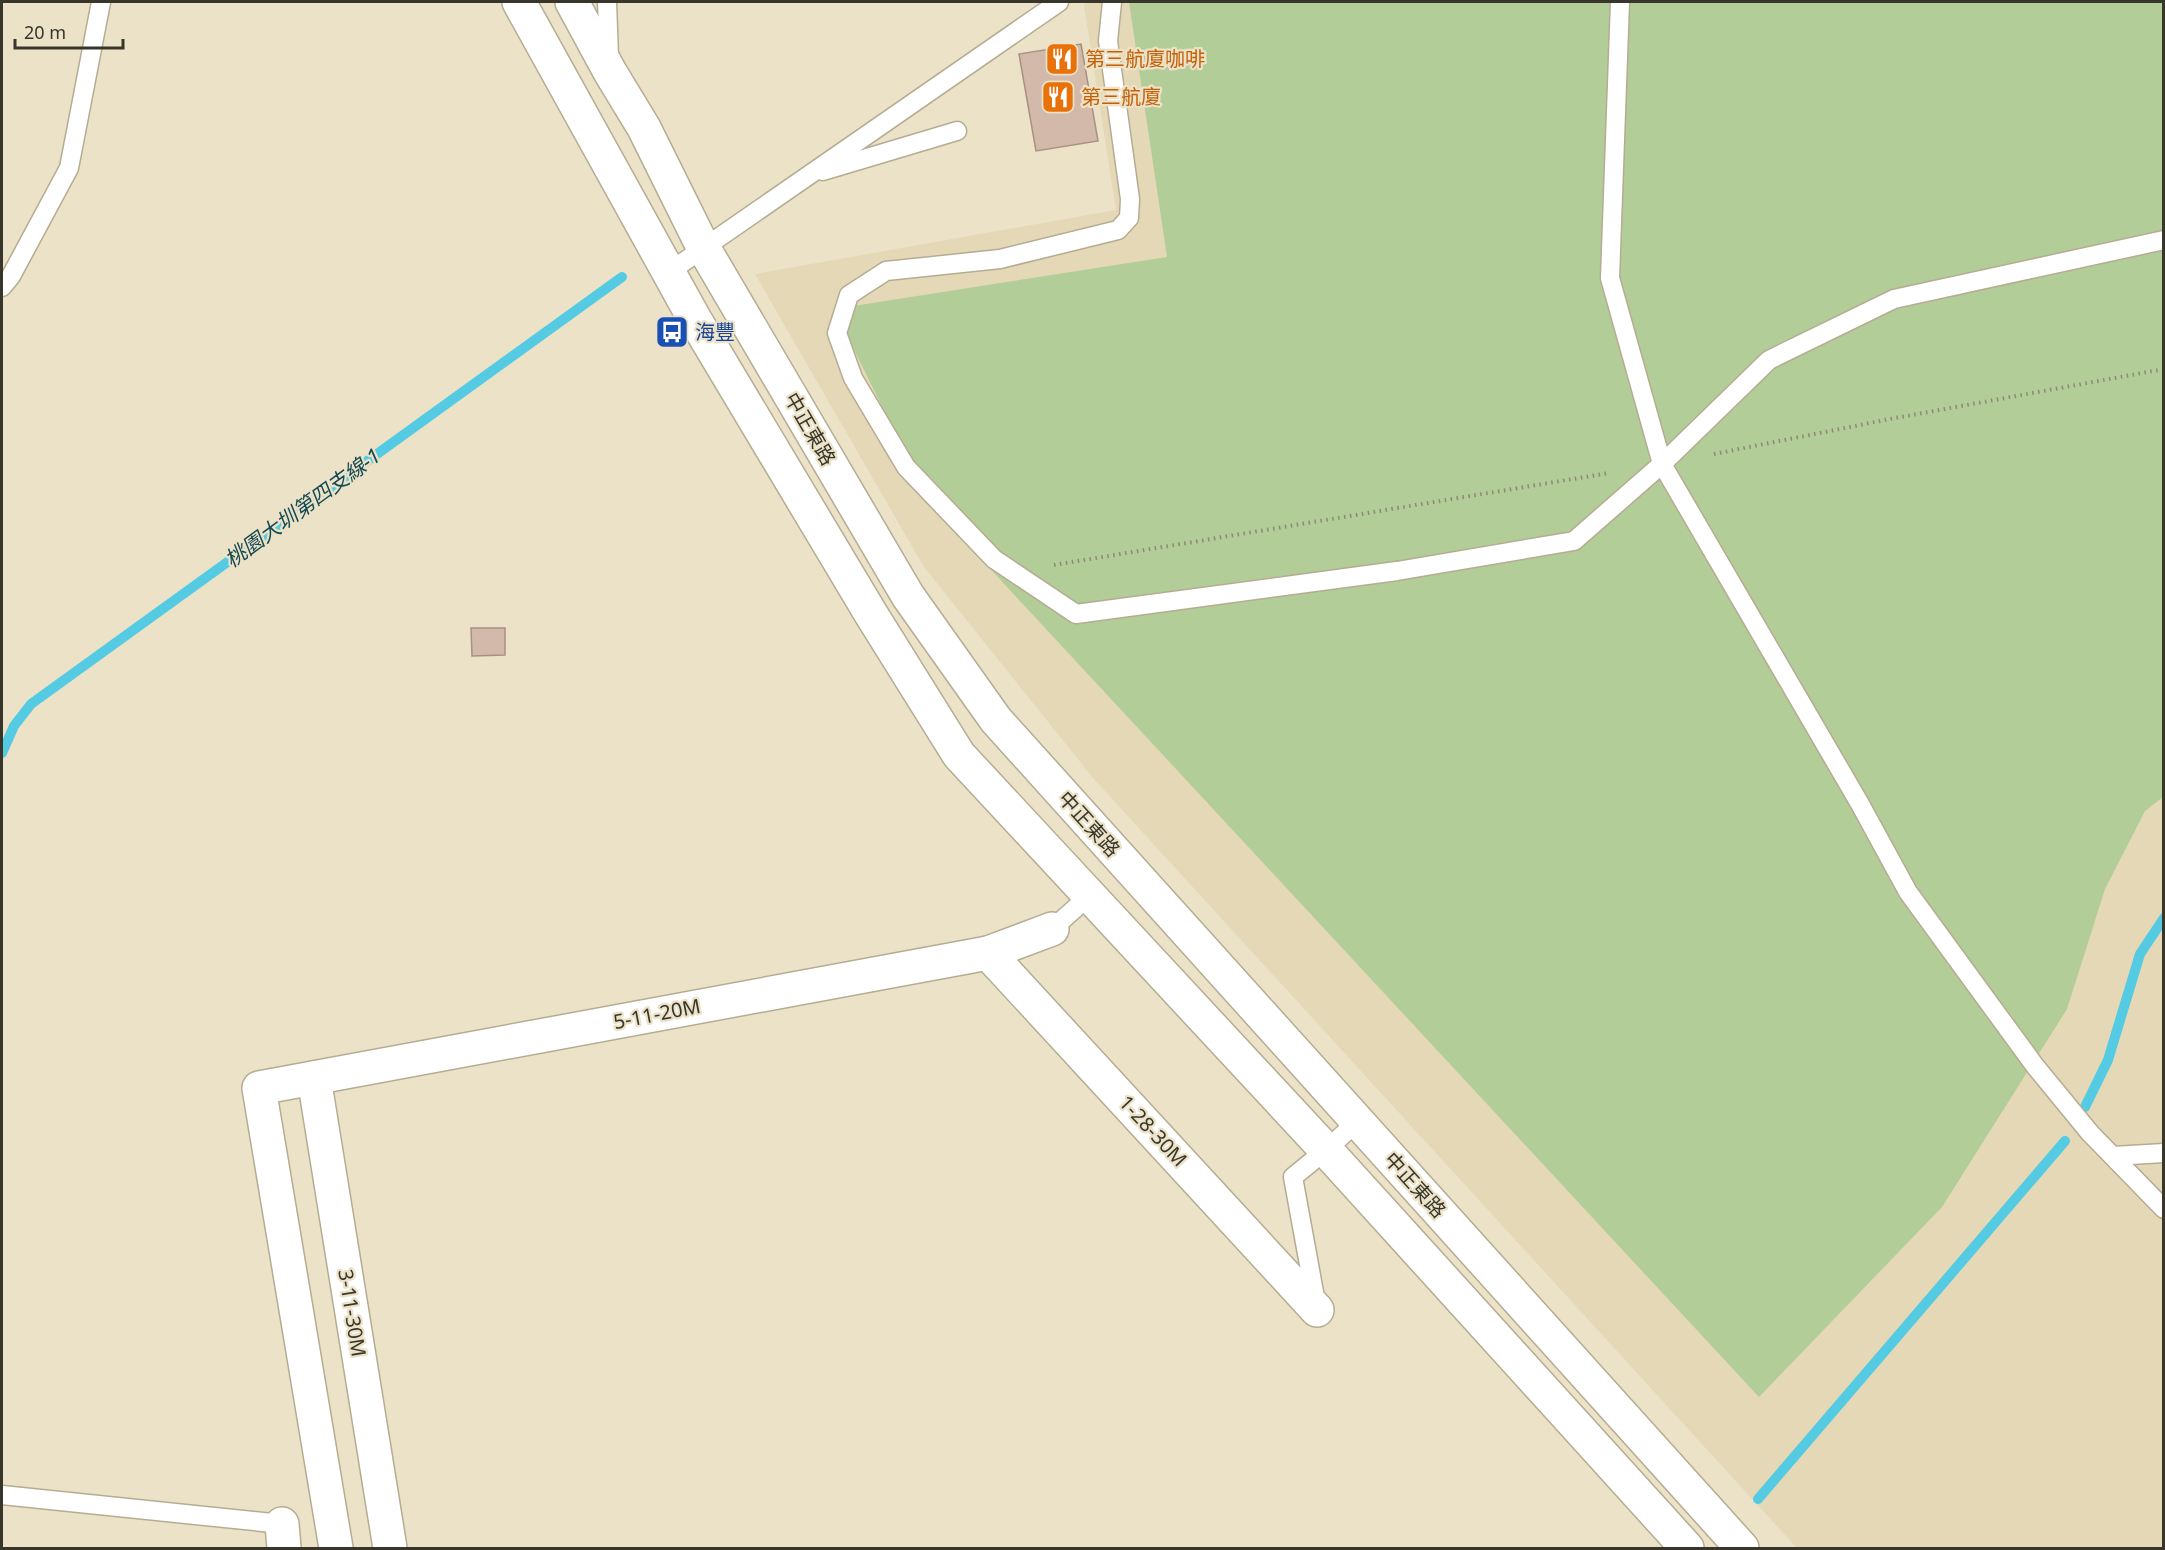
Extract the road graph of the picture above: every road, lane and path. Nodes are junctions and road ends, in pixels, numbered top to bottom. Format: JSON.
{"nodes":[{"id":1,"x":101,"y":2,"type":"edge"},
{"id":2,"x":519,"y":2,"type":"edge"},
{"id":3,"x":572,"y":2,"type":"edge"},
{"id":4,"x":607,"y":2,"type":"edge"},
{"id":5,"x":1059,"y":2,"type":"edge"},
{"id":6,"x":1112,"y":2,"type":"edge"},
{"id":7,"x":1620,"y":2,"type":"edge"},
{"id":8,"x":609,"y":72,"type":"junction"},
{"id":9,"x":957,"y":131,"type":"dead end"},
{"id":10,"x":807,"y":176,"type":"junction"},
{"id":11,"x":2163,"y":240,"type":"edge"},
{"id":12,"x":703,"y":247,"type":"junction"},
{"id":13,"x":669,"y":273,"type":"junction"},
{"id":14,"x":2,"y":287,"type":"edge"},
{"id":15,"x":2163,"y":369,"type":"edge"},
{"id":16,"x":1662,"y":464,"type":"junction"},
{"id":17,"x":1050,"y":565,"type":"dead end"},
{"id":18,"x":1089,"y":896,"type":"junction"},
{"id":19,"x":1052,"y":928,"type":"joint"},
{"id":20,"x":988,"y":953,"type":"junction"},
{"id":21,"x":314,"y":1078,"type":"junction"},
{"id":22,"x":1358,"y":1121,"type":"junction"},
{"id":23,"x":1326,"y":1150,"type":"junction"},
{"id":24,"x":2163,"y":1153,"type":"edge"},
{"id":25,"x":2113,"y":1156,"type":"junction"},
{"id":26,"x":2163,"y":1209,"type":"edge"},
{"id":27,"x":1317,"y":1310,"type":"joint"},
{"id":28,"x":2,"y":1496,"type":"edge"},
{"id":29,"x":284,"y":1536,"type":"edge"},
{"id":30,"x":336,"y":1548,"type":"edge"},
{"id":31,"x":390,"y":1548,"type":"edge"},
{"id":32,"x":1687,"y":1548,"type":"edge"},
{"id":33,"x":1742,"y":1548,"type":"edge"}],
"edges":[{"from":1,"to":14,"type":"lane"},
{"from":2,"to":13,"type":"main road"},
{"from":3,"to":8,"type":"main road","name":"中正東路"},
{"from":4,"to":8,"type":"lane"},
{"from":5,"to":10,"type":"lane"},
{"from":6,"to":16,"type":"lane"},
{"from":7,"to":16,"type":"lane"},
{"from":8,"to":12,"type":"main road","name":"中正東路"},
{"from":9,"to":10,"type":"lane"},
{"from":10,"to":12,"type":"lane"},
{"from":11,"to":16,"type":"lane"},
{"from":12,"to":13,"type":"lane"},
{"from":12,"to":22,"type":"main road","name":"中正東路"},
{"from":13,"to":18,"type":"main road"},
{"from":15,"to":16,"type":"path"},
{"from":16,"to":17,"type":"path"},
{"from":16,"to":25,"type":"lane"},
{"from":18,"to":19,"type":"lane"},
{"from":18,"to":23,"type":"main road"},
{"from":19,"to":20,"type":"main road","name":"5-11-20M"},
{"from":20,"to":21,"type":"main road","name":"5-11-20M"},
{"from":20,"to":27,"type":"main road","name":"1-28-30M"},
{"from":21,"to":30,"type":"main road","name":"5-11-20M"},
{"from":21,"to":31,"type":"main road","name":"3-11-30M"},
{"from":22,"to":23,"type":"lane"},
{"from":22,"to":33,"type":"main road","name":"中正東路"},
{"from":23,"to":27,"type":"lane"},
{"from":23,"to":32,"type":"main road"},
{"from":24,"to":25,"type":"lane"},
{"from":25,"to":26,"type":"lane"},
{"from":28,"to":29,"type":"lane"}]}
